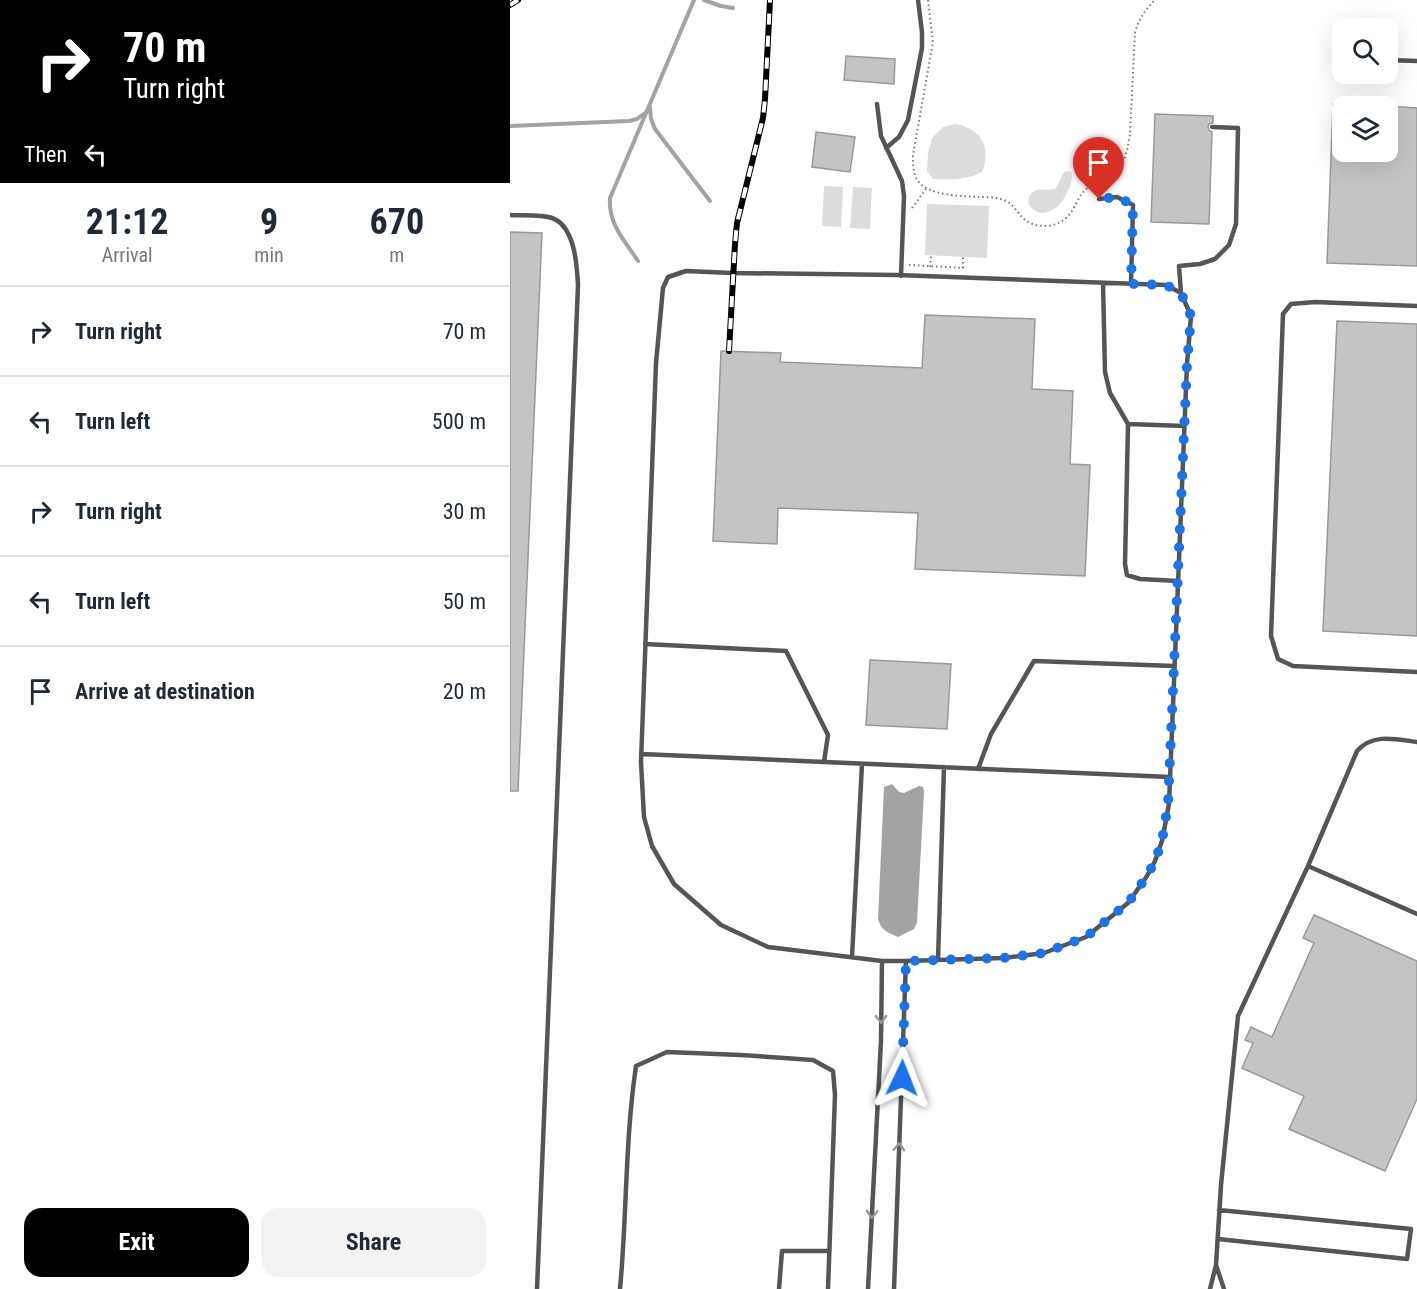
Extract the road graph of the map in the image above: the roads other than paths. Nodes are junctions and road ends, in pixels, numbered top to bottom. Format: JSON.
{"nodes":[{"id":1,"x":918,"y":0,"type":"edge"},
{"id":2,"x":1398,"y":60,"type":"edge"},
{"id":3,"x":1417,"y":61,"type":"edge"},
{"id":4,"x":877,"y":104,"type":"dead end"},
{"id":5,"x":1212,"y":127,"type":"dead end"},
{"id":6,"x":886,"y":148,"type":"junction"},
{"id":7,"x":1099,"y":199,"type":"dead end"},
{"id":8,"x":510,"y":215,"type":"edge"},
{"id":9,"x":901,"y":276,"type":"junction"},
{"id":10,"x":1103,"y":283,"type":"junction"},
{"id":11,"x":1131,"y":284,"type":"junction"},
{"id":12,"x":1181,"y":293,"type":"junction"},
{"id":13,"x":1417,"y":306,"type":"edge"},
{"id":14,"x":1128,"y":424,"type":"junction"},
{"id":15,"x":1184,"y":426,"type":"junction"},
{"id":16,"x":1178,"y":581,"type":"junction"},
{"id":17,"x":645,"y":644,"type":"junction"},
{"id":18,"x":1174,"y":666,"type":"junction"},
{"id":19,"x":1417,"y":672,"type":"edge"},
{"id":20,"x":1417,"y":742,"type":"edge"},
{"id":21,"x":641,"y":754,"type":"junction"},
{"id":22,"x":824,"y":762,"type":"junction"},
{"id":23,"x":862,"y":764,"type":"junction"},
{"id":24,"x":944,"y":767,"type":"junction"},
{"id":25,"x":978,"y":769,"type":"junction"},
{"id":26,"x":1170,"y":777,"type":"junction"},
{"id":27,"x":1308,"y":866,"type":"junction"},
{"id":28,"x":1417,"y":914,"type":"edge"},
{"id":29,"x":852,"y":957,"type":"junction"},
{"id":30,"x":938,"y":960,"type":"junction"},
{"id":31,"x":882,"y":961,"type":"junction"},
{"id":32,"x":906,"y":961,"type":"junction"},
{"id":33,"x":1219,"y":1210,"type":"junction"},
{"id":34,"x":1410,"y":1236,"type":"junction"},
{"id":35,"x":1417,"y":1238,"type":"edge"},
{"id":36,"x":1218,"y":1239,"type":"junction"},
{"id":37,"x":829,"y":1251,"type":"junction"},
{"id":38,"x":1216,"y":1265,"type":"junction"},
{"id":39,"x":537,"y":1289,"type":"edge"},
{"id":40,"x":620,"y":1289,"type":"edge"},
{"id":41,"x":779,"y":1289,"type":"edge"},
{"id":42,"x":828,"y":1289,"type":"edge"},
{"id":43,"x":868,"y":1289,"type":"edge"},
{"id":44,"x":894,"y":1289,"type":"edge"},
{"id":45,"x":1210,"y":1289,"type":"edge"},
{"id":46,"x":1224,"y":1289,"type":"edge"}],
"edges":[{"from":1,"to":6,"type":"lane"},
{"from":2,"to":3,"type":"lane"},
{"from":4,"to":6,"type":"lane"},
{"from":5,"to":12,"type":"lane"},
{"from":6,"to":9,"type":"lane"},
{"from":7,"to":11,"type":"lane"},
{"from":8,"to":39,"type":"lane"},
{"from":9,"to":10,"type":"lane"},
{"from":9,"to":17,"type":"lane"},
{"from":10,"to":11,"type":"lane"},
{"from":10,"to":14,"type":"lane"},
{"from":11,"to":12,"type":"lane"},
{"from":12,"to":15,"type":"lane"},
{"from":13,"to":19,"type":"lane"},
{"from":14,"to":15,"type":"lane"},
{"from":14,"to":16,"type":"lane"},
{"from":15,"to":16,"type":"lane"},
{"from":16,"to":18,"type":"lane"},
{"from":17,"to":21,"type":"lane"},
{"from":17,"to":22,"type":"lane"},
{"from":18,"to":25,"type":"lane"},
{"from":18,"to":26,"type":"lane"},
{"from":20,"to":27,"type":"lane"},
{"from":21,"to":22,"type":"lane"},
{"from":21,"to":29,"type":"lane"},
{"from":22,"to":23,"type":"lane"},
{"from":23,"to":24,"type":"lane"},
{"from":23,"to":29,"type":"lane"},
{"from":24,"to":25,"type":"lane"},
{"from":24,"to":30,"type":"lane"},
{"from":25,"to":26,"type":"lane"},
{"from":26,"to":30,"type":"lane"},
{"from":27,"to":28,"type":"lane"},
{"from":27,"to":33,"type":"lane"},
{"from":29,"to":31,"type":"lane"},
{"from":30,"to":32,"type":"lane"},
{"from":31,"to":32,"type":"lane"},
{"from":31,"to":43,"type":"lane","one_way":true},
{"from":44,"to":32,"type":"lane","one_way":true},
{"from":33,"to":34,"type":"lane"},
{"from":33,"to":36,"type":"lane"},
{"from":34,"to":35,"type":"lane"},
{"from":34,"to":36,"type":"lane"},
{"from":36,"to":38,"type":"lane"},
{"from":37,"to":40,"type":"lane"},
{"from":37,"to":41,"type":"lane"},
{"from":37,"to":42,"type":"lane"},
{"from":38,"to":45,"type":"lane"},
{"from":38,"to":46,"type":"lane"}]}
